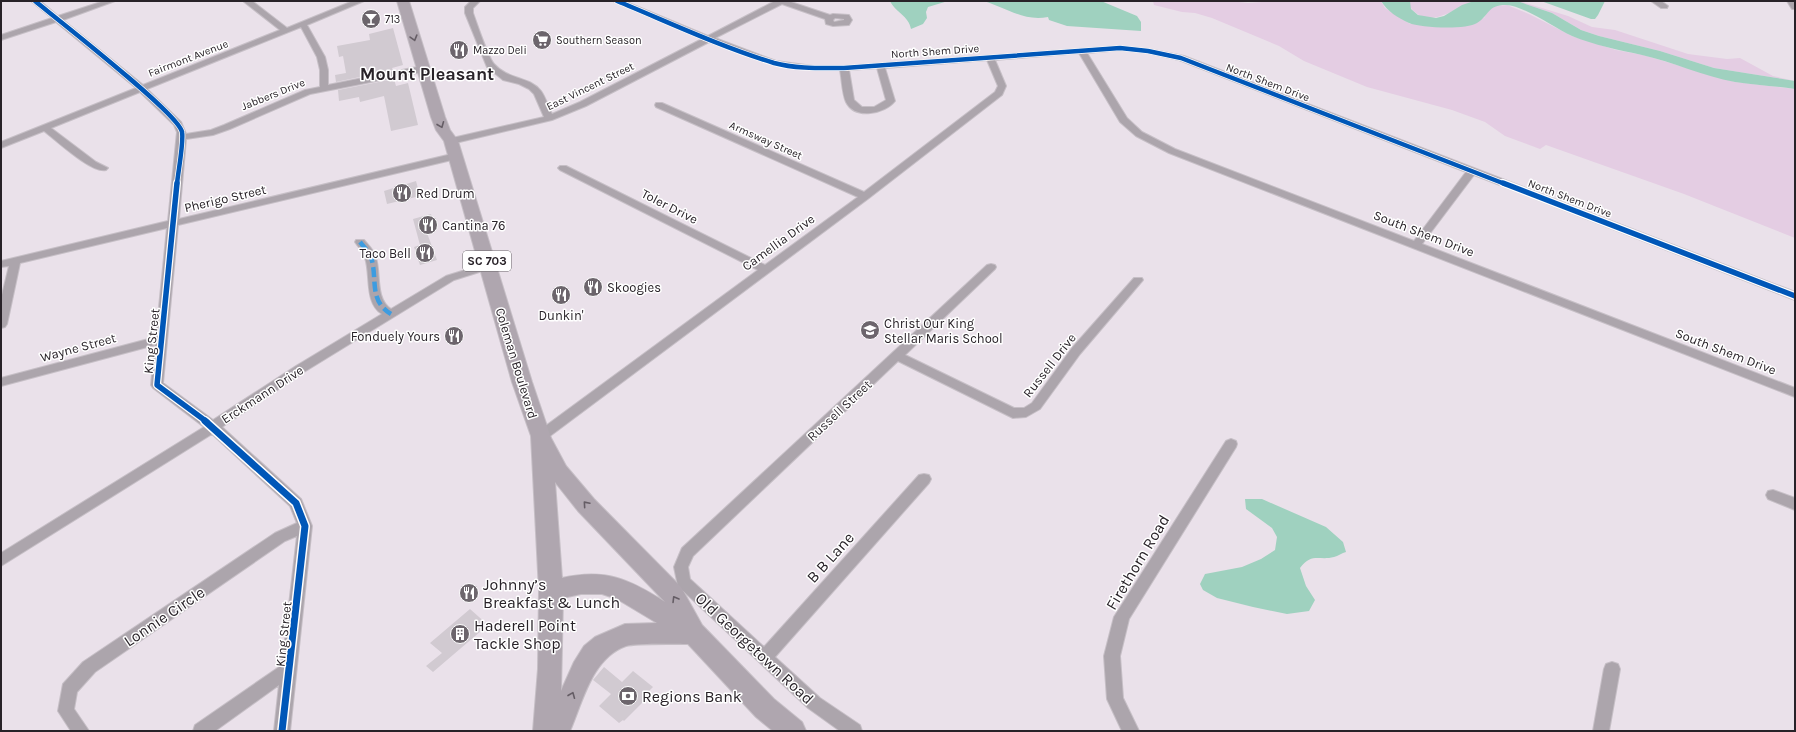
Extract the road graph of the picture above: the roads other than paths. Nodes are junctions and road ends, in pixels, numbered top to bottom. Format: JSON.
{"nodes":[{"id":1,"x":35,"y":1,"type":"edge"},
{"id":2,"x":111,"y":1,"type":"edge"},
{"id":3,"x":247,"y":1,"type":"edge"},
{"id":4,"x":360,"y":1,"type":"edge"},
{"id":5,"x":403,"y":1,"type":"edge"},
{"id":6,"x":410,"y":1,"type":"edge"},
{"id":7,"x":415,"y":1,"type":"edge"},
{"id":8,"x":476,"y":1,"type":"edge"},
{"id":9,"x":617,"y":1,"type":"edge"},
{"id":10,"x":781,"y":1,"type":"edge"},
{"id":11,"x":1655,"y":1,"type":"edge"},
{"id":12,"x":1791,"y":1,"type":"edge"},
{"id":13,"x":1664,"y":6,"type":"dead end"},
{"id":14,"x":1795,"y":7,"type":"edge"},
{"id":15,"x":831,"y":18,"type":"dead end"},
{"id":16,"x":56,"y":19,"type":"junction"},
{"id":17,"x":420,"y":20,"type":"junction"},
{"id":18,"x":303,"y":24,"type":"junction"},
{"id":19,"x":286,"y":31,"type":"junction"},
{"id":20,"x":1,"y":38,"type":"edge"},
{"id":21,"x":709,"y":38,"type":"junction"},
{"id":22,"x":1082,"y":51,"type":"junction"},
{"id":23,"x":990,"y":57,"type":"junction"},
{"id":24,"x":880,"y":66,"type":"junction"},
{"id":25,"x":844,"y":68,"type":"junction"},
{"id":26,"x":422,"y":69,"type":"junction"},
{"id":27,"x":141,"y":88,"type":"junction"},
{"id":28,"x":324,"y":89,"type":"junction"},
{"id":29,"x":659,"y":105,"type":"dead end"},
{"id":30,"x":549,"y":118,"type":"junction"},
{"id":31,"x":44,"y":127,"type":"junction"},
{"id":32,"x":182,"y":138,"type":"junction"},
{"id":33,"x":3,"y":141,"type":"edge"},
{"id":34,"x":453,"y":148,"type":"junction"},
{"id":35,"x":103,"y":168,"type":"dead end"},
{"id":36,"x":563,"y":168,"type":"dead end"},
{"id":37,"x":1472,"y":171,"type":"junction"},
{"id":38,"x":865,"y":196,"type":"junction"},
{"id":39,"x":173,"y":224,"type":"junction"},
{"id":40,"x":360,"y":242,"type":"dead end"},
{"id":41,"x":1417,"y":244,"type":"junction"},
{"id":42,"x":15,"y":261,"type":"junction"},
{"id":43,"x":1,"y":264,"type":"edge"},
{"id":44,"x":488,"y":266,"type":"junction"},
{"id":45,"x":991,"y":267,"type":"dead end"},
{"id":46,"x":765,"y":269,"type":"junction"},
{"id":47,"x":1138,"y":280,"type":"dead end"},
{"id":48,"x":1795,"y":296,"type":"edge"},
{"id":49,"x":391,"y":314,"type":"junction"},
{"id":50,"x":1,"y":324,"type":"edge"},
{"id":51,"x":162,"y":339,"type":"junction"},
{"id":52,"x":897,"y":356,"type":"junction"},
{"id":53,"x":1,"y":382,"type":"edge"},
{"id":54,"x":1795,"y":393,"type":"edge"},
{"id":55,"x":213,"y":427,"type":"junction"},
{"id":56,"x":541,"y":436,"type":"junction"},
{"id":57,"x":1231,"y":444,"type":"dead end"},
{"id":58,"x":924,"y":479,"type":"dead end"},
{"id":59,"x":1773,"y":495,"type":"dead end"},
{"id":60,"x":1795,"y":504,"type":"edge"},
{"id":61,"x":305,"y":526,"type":"junction"},
{"id":62,"x":687,"y":552,"type":"joint"},
{"id":63,"x":1,"y":560,"type":"edge"},
{"id":64,"x":551,"y":591,"type":"junction"},
{"id":65,"x":693,"y":633,"type":"junction"},
{"id":66,"x":764,"y":658,"type":"junction"},
{"id":67,"x":290,"y":668,"type":"junction"},
{"id":68,"x":1612,"y":670,"type":"dead end"},
{"id":69,"x":82,"y":731,"type":"edge"},
{"id":70,"x":201,"y":731,"type":"edge"},
{"id":71,"x":282,"y":731,"type":"edge"},
{"id":72,"x":546,"y":731,"type":"edge"},
{"id":73,"x":557,"y":731,"type":"edge"},
{"id":74,"x":793,"y":731,"type":"edge"},
{"id":75,"x":854,"y":731,"type":"edge"},
{"id":76,"x":1131,"y":731,"type":"edge"},
{"id":77,"x":1602,"y":731,"type":"edge"}],
"edges":[{"from":1,"to":16,"type":"street","name":"King Street"},
{"from":2,"to":16,"type":"street"},
{"from":3,"to":19,"type":"street"},
{"from":4,"to":18,"type":"street","name":"Fairmont Avenue"},
{"from":5,"to":26,"type":"main road","name":"Coleman Boulevard","number":"SC 703","one_way":true},
{"from":6,"to":17,"type":"main road"},
{"from":7,"to":17,"type":"main road","name":"Coleman Boulevard","number":"SC 703"},
{"from":8,"to":30,"type":"street"},
{"from":9,"to":21,"type":"street","name":"North Shem Drive"},
{"from":10,"to":15,"type":"street"},
{"from":10,"to":21,"type":"street","name":"East Vincent Street"},
{"from":11,"to":13,"type":"street"},
{"from":12,"to":14,"type":"street"},
{"from":16,"to":20,"type":"street"},
{"from":16,"to":27,"type":"street","name":"King Street"},
{"from":17,"to":34,"type":"main road","name":"Coleman Boulevard","number":"SC 703"},
{"from":18,"to":19,"type":"street","name":"Fairmont Avenue"},
{"from":18,"to":28,"type":"street"},
{"from":19,"to":27,"type":"street","name":"Fairmont Avenue"},
{"from":21,"to":25,"type":"street","name":"North Shem Drive"},
{"from":21,"to":30,"type":"street","name":"East Vincent Street"},
{"from":22,"to":23,"type":"street","name":"North Shem Drive"},
{"from":22,"to":37,"type":"street","name":"North Shem Drive"},
{"from":22,"to":41,"type":"street","name":"South Shem Drive"},
{"from":23,"to":24,"type":"street","name":"North Shem Drive"},
{"from":23,"to":38,"type":"street","name":"Camellia Drive"},
{"from":24,"to":25,"type":"street","name":"North Shem Drive"},
{"from":24,"to":25,"type":"street"},
{"from":26,"to":28,"type":"street","name":"Jabbers Drive"},
{"from":26,"to":34,"type":"main road","name":"Coleman Boulevard","number":"SC 703","one_way":true},
{"from":27,"to":31,"type":"street","name":"Fairmont Avenue"},
{"from":27,"to":32,"type":"street","name":"King Street"},
{"from":28,"to":32,"type":"street","name":"Jabbers Drive"},
{"from":29,"to":38,"type":"street","name":"Armsway Street"},
{"from":30,"to":34,"type":"street","name":"East Vincent Street"},
{"from":31,"to":33,"type":"street","name":"Fairmont Avenue"},
{"from":31,"to":35,"type":"street"},
{"from":32,"to":39,"type":"street","name":"King Street"},
{"from":34,"to":39,"type":"street","name":"Pherigo Street"},
{"from":34,"to":44,"type":"main road","name":"Coleman Boulevard","number":"SC 703"},
{"from":36,"to":46,"type":"street","name":"Toler Drive"},
{"from":37,"to":41,"type":"street"},
{"from":37,"to":48,"type":"street","name":"North Shem Drive"},
{"from":38,"to":46,"type":"street","name":"Camellia Drive"},
{"from":39,"to":42,"type":"street","name":"Pherigo Street"},
{"from":39,"to":51,"type":"street","name":"King Street"},
{"from":40,"to":49,"type":"street"},
{"from":41,"to":54,"type":"street","name":"South Shem Drive"},
{"from":42,"to":43,"type":"street","name":"Pherigo Street"},
{"from":42,"to":50,"type":"street"},
{"from":44,"to":49,"type":"street","name":"Erckmann Drive"},
{"from":44,"to":56,"type":"main road","name":"Coleman Boulevard","number":"SC 703"},
{"from":45,"to":52,"type":"street","name":"Russell Street"},
{"from":46,"to":56,"type":"street","name":"Camellia Drive"},
{"from":47,"to":52,"type":"street","name":"Russell Drive"},
{"from":49,"to":55,"type":"street","name":"Erckmann Drive"},
{"from":51,"to":53,"type":"street","name":"Wayne Street"},
{"from":51,"to":55,"type":"street","name":"King Street"},
{"from":52,"to":62,"type":"street","name":"Russell Street"},
{"from":55,"to":61,"type":"street","name":"King Street"},
{"from":55,"to":63,"type":"street","name":"Erckmann Drive"},
{"from":56,"to":64,"type":"main road","name":"Coleman Boulevard","number":"SC 703"},
{"from":65,"to":56,"type":"main road","one_way":true},
{"from":57,"to":76,"type":"street","name":"Firethorn Road"},
{"from":58,"to":66,"type":"street","name":"B B Lane"},
{"from":59,"to":60,"type":"street"},
{"from":61,"to":67,"type":"street","name":"King Street"},
{"from":61,"to":69,"type":"street","name":"Lonnie Circle"},
{"from":62,"to":66,"type":"street","name":"Old Georgetown Road"},
{"from":64,"to":65,"type":"main road"},
{"from":64,"to":72,"type":"main road","number":"SC 703"},
{"from":73,"to":65,"type":"main road","one_way":true},
{"from":65,"to":74,"type":"main road"},
{"from":66,"to":75,"type":"street","name":"Old Georgetown Road"},
{"from":67,"to":70,"type":"street"},
{"from":67,"to":71,"type":"street","name":"King Street"},
{"from":68,"to":77,"type":"street"}]}
